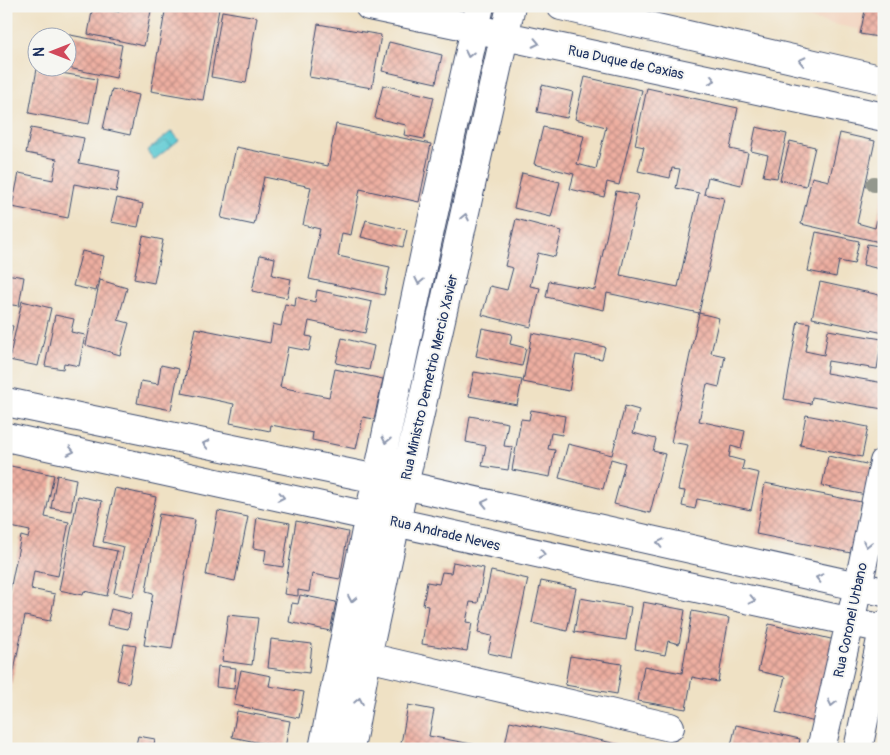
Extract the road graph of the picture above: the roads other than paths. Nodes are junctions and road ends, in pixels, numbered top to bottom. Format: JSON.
{"nodes":[{"id":1,"x":369,"y":6,"type":"edge"},
{"id":2,"x":512,"y":6,"type":"edge"},
{"id":3,"x":561,"y":6,"type":"edge"},
{"id":4,"x":477,"y":17,"type":"edge"},
{"id":5,"x":643,"y":25,"type":"junction"},
{"id":6,"x":504,"y":36,"type":"junction"},
{"id":7,"x":637,"y":64,"type":"junction"},
{"id":8,"x":833,"y":68,"type":"junction"},
{"id":9,"x":884,"y":80,"type":"edge"},
{"id":10,"x":828,"y":106,"type":"junction"},
{"id":11,"x":884,"y":117,"type":"edge"},
{"id":12,"x":426,"y":248,"type":"junction"},
{"id":13,"x":456,"y":255,"type":"junction"},
{"id":14,"x":6,"y":402,"type":"edge"},
{"id":15,"x":48,"y":411,"type":"junction"},
{"id":16,"x":6,"y":437,"type":"edge"},
{"id":17,"x":40,"y":444,"type":"junction"},
{"id":18,"x":247,"y":452,"type":"junction"},
{"id":19,"x":884,"y":462,"type":"edge"},
{"id":20,"x":378,"y":479,"type":"junction"},
{"id":21,"x":404,"y":485,"type":"junction"},
{"id":22,"x":241,"y":488,"type":"junction"},
{"id":23,"x":519,"y":511,"type":"junction"},
{"id":24,"x":368,"y":515,"type":"junction"},
{"id":25,"x":397,"y":522,"type":"junction"},
{"id":26,"x":510,"y":547,"type":"junction"},
{"id":27,"x":727,"y":558,"type":"junction"},
{"id":28,"x":871,"y":589,"type":"edge"},
{"id":29,"x":720,"y":593,"type":"junction"},
{"id":30,"x":850,"y":622,"type":"junction"},
{"id":31,"x":884,"y":627,"type":"edge"},
{"id":32,"x":355,"y":653,"type":"junction"},
{"id":33,"x":670,"y":727,"type":"dead end"},
{"id":34,"x":323,"y":749,"type":"edge"},
{"id":35,"x":350,"y":749,"type":"edge"},
{"id":36,"x":822,"y":749,"type":"edge"},
{"id":37,"x":858,"y":749,"type":"edge"}],
"edges":[{"from":1,"to":4,"type":"street","name":"Rua Duque de Caxias"},
{"from":2,"to":6,"type":"street","name":"Rua Ministro Demetrio Mercio Xavier"},
{"from":3,"to":5,"type":"street"},
{"from":4,"to":6,"type":"street","name":"Rua Duque de Caxias"},
{"from":4,"to":12,"type":"street","name":"Rua Ministro Demetrio Mercio Xavier","one_way":true},
{"from":5,"to":7,"type":"street"},
{"from":8,"to":5,"type":"street","one_way":true},
{"from":6,"to":7,"type":"street","name":"Rua Duque de Caxias","one_way":true},
{"from":13,"to":6,"type":"street","name":"Rua Ministro Demetrio Mercio Xavier","one_way":true},
{"from":7,"to":10,"type":"street","name":"Rua Duque de Caxias","one_way":true},
{"from":8,"to":9,"type":"street"},
{"from":8,"to":10,"type":"street"},
{"from":10,"to":11,"type":"street","name":"Rua Duque de Caxias"},
{"from":12,"to":13,"type":"street"},
{"from":12,"to":20,"type":"street","name":"Rua Ministro Demetrio Mercio Xavier","one_way":true},
{"from":13,"to":21,"type":"street","name":"Rua Ministro Demetrio Mercio Xavier"},
{"from":14,"to":15,"type":"street"},
{"from":15,"to":17,"type":"street"},
{"from":18,"to":15,"type":"street","one_way":true},
{"from":16,"to":17,"type":"street","name":"Rua Andrade Neves"},
{"from":17,"to":22,"type":"street","name":"Rua Andrade Neves","one_way":true},
{"from":18,"to":20,"type":"street"},
{"from":18,"to":22,"type":"street"},
{"from":19,"to":28,"type":"street","name":"Rua Coronel Urbano","one_way":true},
{"from":20,"to":21,"type":"street"},
{"from":20,"to":24,"type":"street","name":"Rua Ministro Demetrio Mercio Xavier"},
{"from":23,"to":21,"type":"street","one_way":true},
{"from":21,"to":25,"type":"street","name":"Rua Ministro Demetrio Mercio Xavier"},
{"from":22,"to":24,"type":"street","name":"Rua Andrade Neves","one_way":true},
{"from":23,"to":26,"type":"street"},
{"from":27,"to":23,"type":"street","one_way":true},
{"from":24,"to":25,"type":"street","name":"Rua Andrade Neves"},
{"from":24,"to":32,"type":"street","name":"Rua Ministro Demetrio Mercio Xavier","one_way":true},
{"from":25,"to":26,"type":"street","name":"Rua Andrade Neves"},
{"from":25,"to":32,"type":"street","name":"Rua Ministro Demetrio Mercio Xavier"},
{"from":26,"to":29,"type":"street","name":"Rua Andrade Neves","one_way":true},
{"from":28,"to":27,"type":"street","one_way":true},
{"from":27,"to":29,"type":"street"},
{"from":28,"to":30,"type":"street","name":"Rua Coronel Urbano"},
{"from":29,"to":30,"type":"street","name":"Rua Andrade Neves","one_way":true},
{"from":30,"to":31,"type":"street","name":"Rua Andrade Neves"},
{"from":30,"to":36,"type":"street","name":"Rua Coronel Urbano","one_way":true},
{"from":31,"to":37,"type":"street"},
{"from":32,"to":33,"type":"street"},
{"from":32,"to":34,"type":"street","name":"Rua Ministro Demetrio Mercio Xavier"},
{"from":35,"to":32,"type":"street","name":"Rua Ministro Demetrio Mercio Xavier","one_way":true}]}
